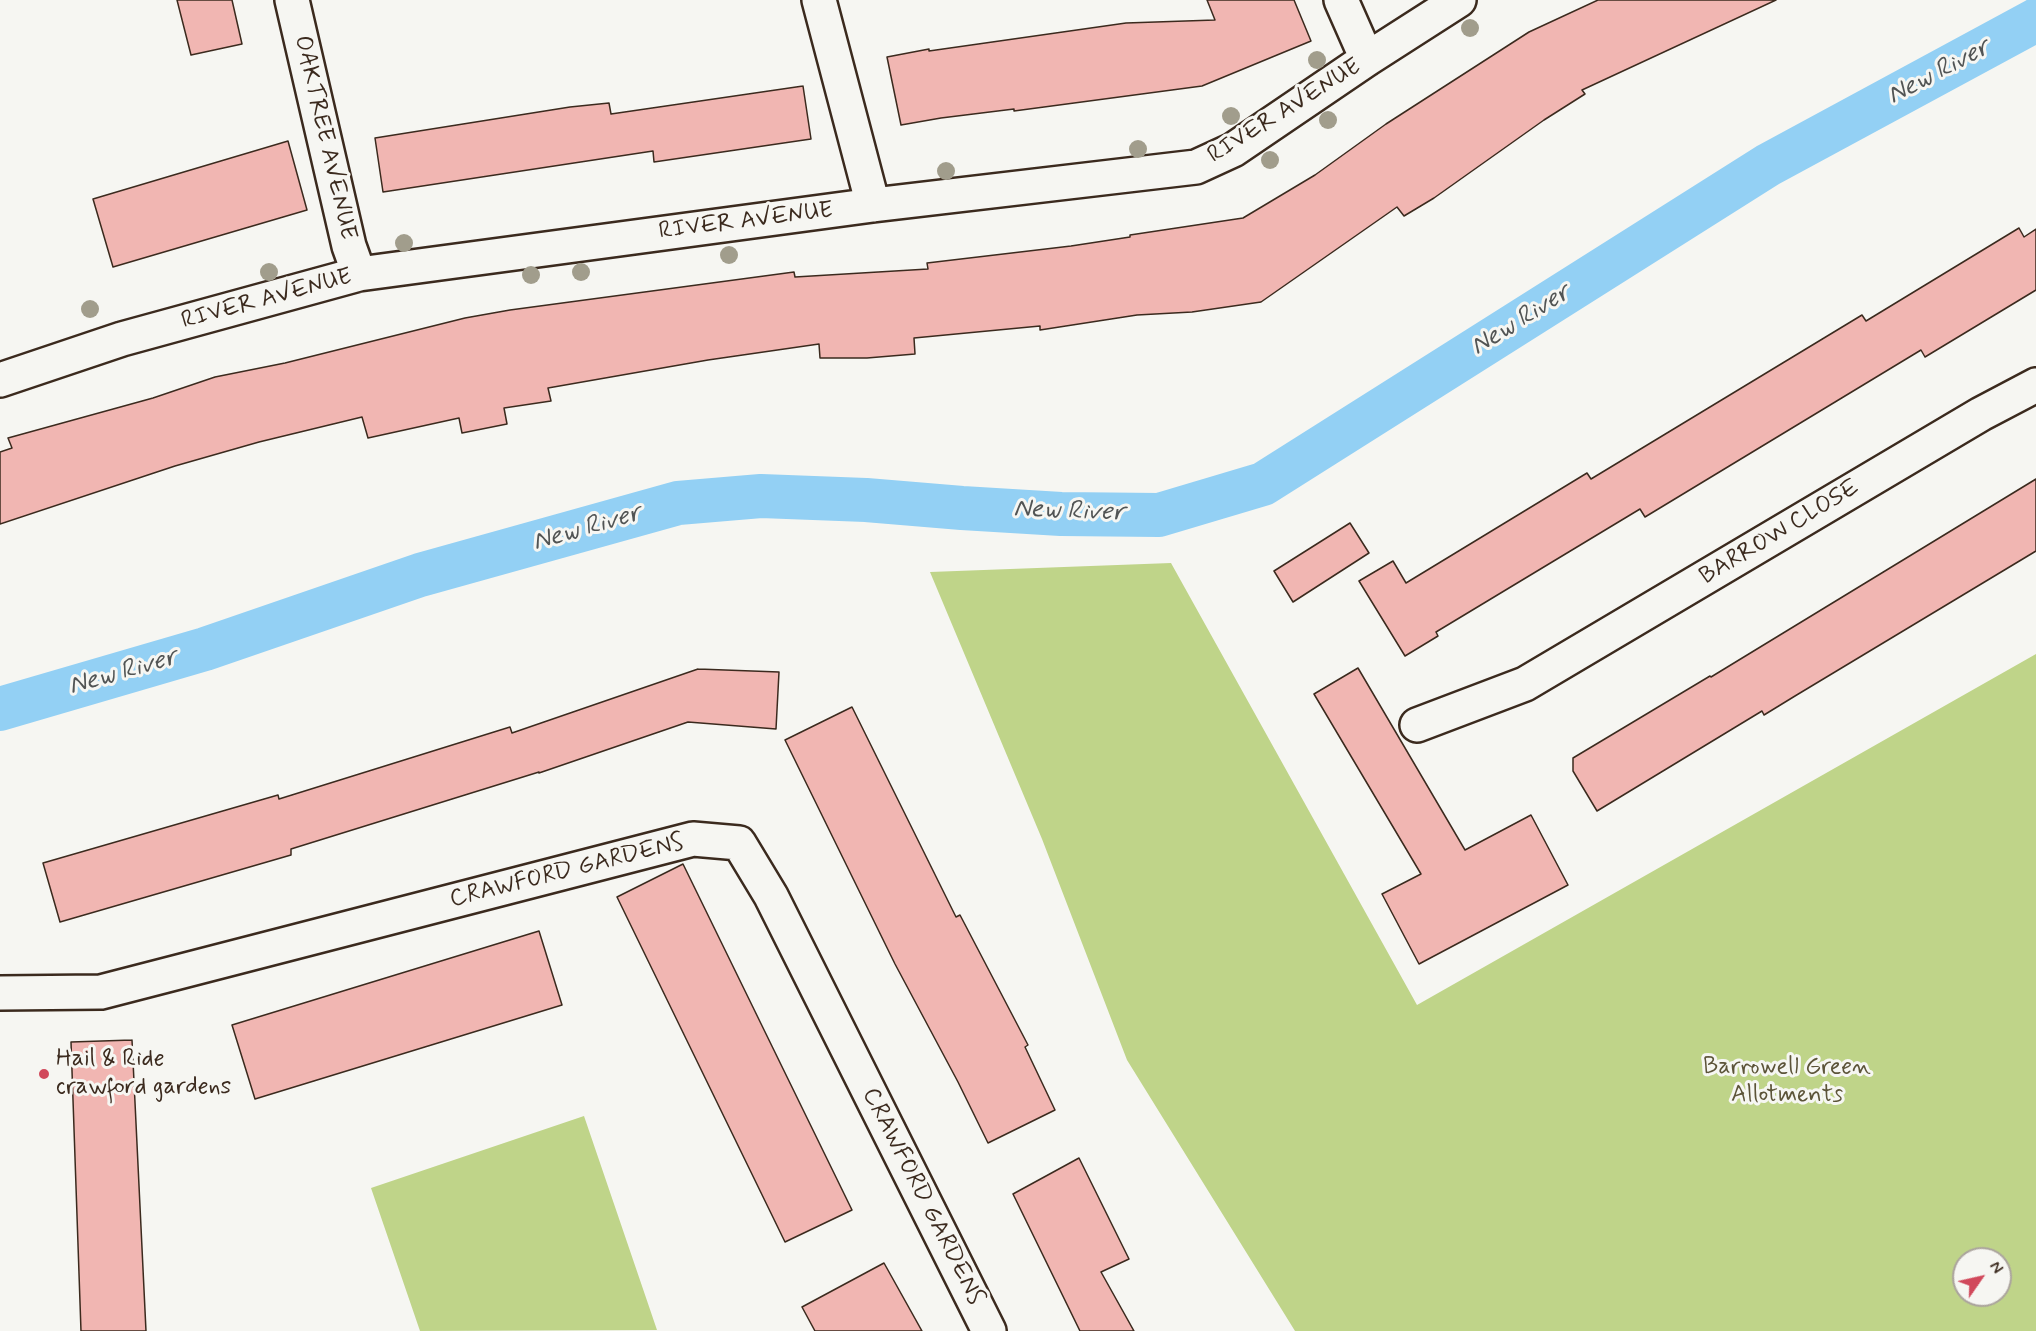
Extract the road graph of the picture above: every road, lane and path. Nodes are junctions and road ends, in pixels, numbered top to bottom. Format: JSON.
{"nodes":[{"id":1,"x":292,"y":0,"type":"edge"},
{"id":2,"x":819,"y":0,"type":"edge"},
{"id":3,"x":1341,"y":0,"type":"edge"},
{"id":4,"x":1459,"y":0,"type":"edge"},
{"id":5,"x":1367,"y":59,"type":"junction"},
{"id":6,"x":873,"y":205,"type":"junction"},
{"id":7,"x":359,"y":274,"type":"junction"},
{"id":8,"x":0,"y":380,"type":"edge"},
{"id":9,"x":2036,"y":385,"type":"edge"},
{"id":10,"x":1417,"y":724,"type":"dead end"},
{"id":11,"x":0,"y":993,"type":"edge"},
{"id":12,"x":989,"y":1331,"type":"edge"}],
"edges":[{"from":1,"to":7,"type":"street","name":"OAKTREE AVENUE"},
{"from":2,"to":6,"type":"street"},
{"from":3,"to":5,"type":"street"},
{"from":4,"to":5,"type":"street","name":"RIVER AVENUE"},
{"from":5,"to":6,"type":"street","name":"RIVER AVENUE"},
{"from":6,"to":7,"type":"street","name":"RIVER AVENUE"},
{"from":7,"to":8,"type":"street","name":"RIVER AVENUE"},
{"from":9,"to":10,"type":"street","name":"BARROW CLOSE"},
{"from":11,"to":12,"type":"street","name":"CRAWFORD GARDENS"}]}
